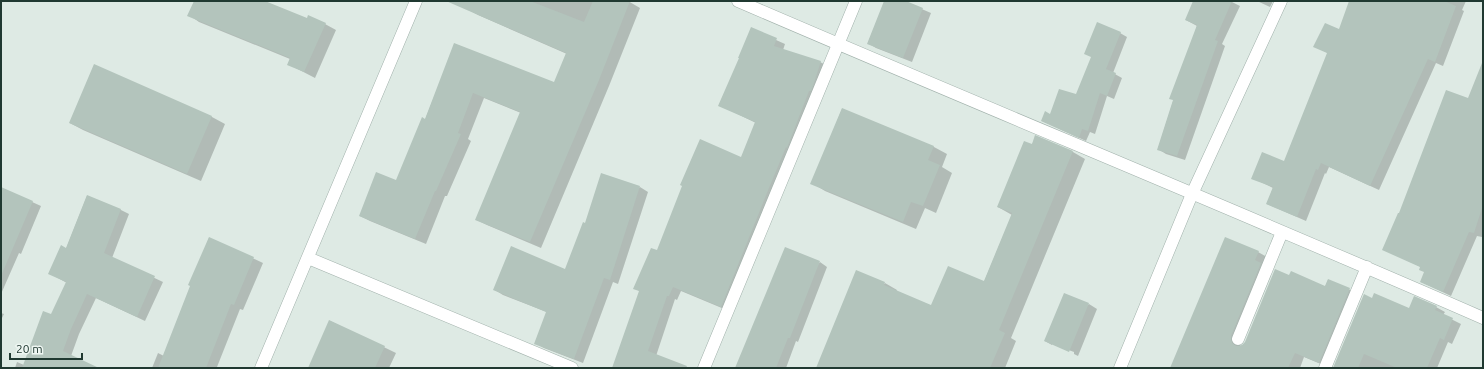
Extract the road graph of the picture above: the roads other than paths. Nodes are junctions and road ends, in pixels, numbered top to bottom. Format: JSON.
{"nodes":[{"id":1,"x":416,"y":1,"type":"edge"},
{"id":2,"x":738,"y":1,"type":"edge"},
{"id":3,"x":856,"y":1,"type":"edge"},
{"id":4,"x":1281,"y":1,"type":"edge"},
{"id":5,"x":838,"y":44,"type":"junction"},
{"id":6,"x":1192,"y":194,"type":"junction"},
{"id":7,"x":1282,"y":232,"type":"junction"},
{"id":8,"x":308,"y":258,"type":"junction"},
{"id":9,"x":1367,"y":267,"type":"junction"},
{"id":10,"x":1483,"y":318,"type":"edge"},
{"id":11,"x":1238,"y":339,"type":"dead end"},
{"id":12,"x":261,"y":368,"type":"edge"},
{"id":13,"x":572,"y":368,"type":"edge"},
{"id":14,"x":704,"y":368,"type":"edge"},
{"id":15,"x":1120,"y":368,"type":"edge"},
{"id":16,"x":1324,"y":368,"type":"edge"}],
"edges":[{"from":1,"to":8,"type":"street"},
{"from":2,"to":5,"type":"street"},
{"from":3,"to":5,"type":"street"},
{"from":4,"to":6,"type":"street"},
{"from":5,"to":6,"type":"street"},
{"from":5,"to":14,"type":"street"},
{"from":6,"to":7,"type":"street"},
{"from":6,"to":15,"type":"street"},
{"from":7,"to":9,"type":"street"},
{"from":7,"to":11,"type":"street"},
{"from":8,"to":12,"type":"street"},
{"from":8,"to":13,"type":"street"},
{"from":9,"to":10,"type":"street"},
{"from":9,"to":16,"type":"street"}]}
